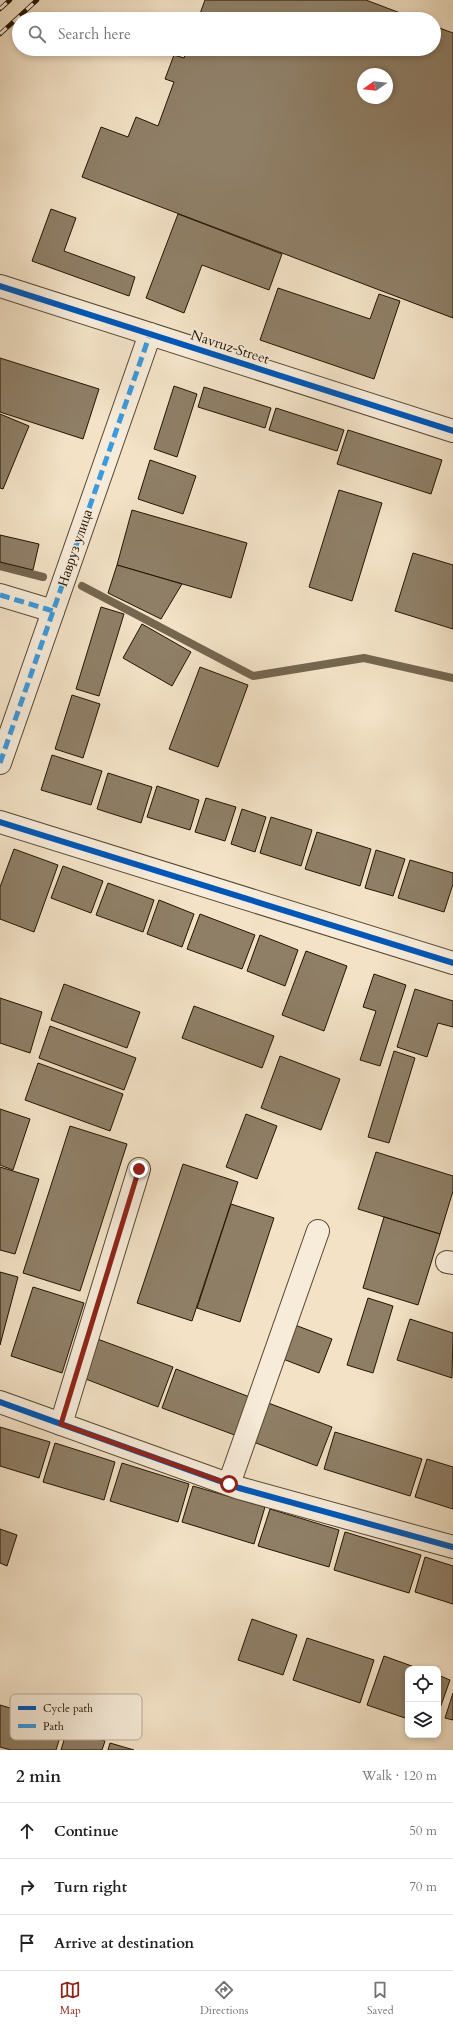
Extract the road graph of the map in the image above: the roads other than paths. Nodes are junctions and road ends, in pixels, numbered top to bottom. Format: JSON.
{"nodes":[{"id":1,"x":0,"y":286,"type":"edge"},
{"id":2,"x":150,"y":334,"type":"junction"},
{"id":3,"x":453,"y":431,"type":"edge"},
{"id":4,"x":0,"y":595,"type":"edge"},
{"id":5,"x":53,"y":611,"type":"junction"},
{"id":6,"x":0,"y":763,"type":"edge"},
{"id":7,"x":0,"y":822,"type":"edge"},
{"id":8,"x":453,"y":963,"type":"edge"},
{"id":9,"x":139,"y":1169,"type":"dead end"},
{"id":10,"x":318,"y":1231,"type":"dead end"},
{"id":11,"x":0,"y":1402,"type":"edge"},
{"id":12,"x":61,"y":1424,"type":"junction"},
{"id":13,"x":229,"y":1484,"type":"junction"},
{"id":14,"x":453,"y":1547,"type":"edge"}],
"edges":[{"from":1,"to":2,"type":"street","name":"Navruz Street"},
{"from":2,"to":3,"type":"street","name":"Navruz Street"},
{"from":2,"to":5,"type":"street","name":"Навруз улица"},
{"from":4,"to":5,"type":"street"},
{"from":5,"to":6,"type":"street","name":"Навруз улица"},
{"from":7,"to":8,"type":"street"},
{"from":9,"to":12,"type":"street"},
{"from":10,"to":13,"type":"street"},
{"from":11,"to":12,"type":"street"},
{"from":12,"to":13,"type":"street"},
{"from":13,"to":14,"type":"street"}]}
